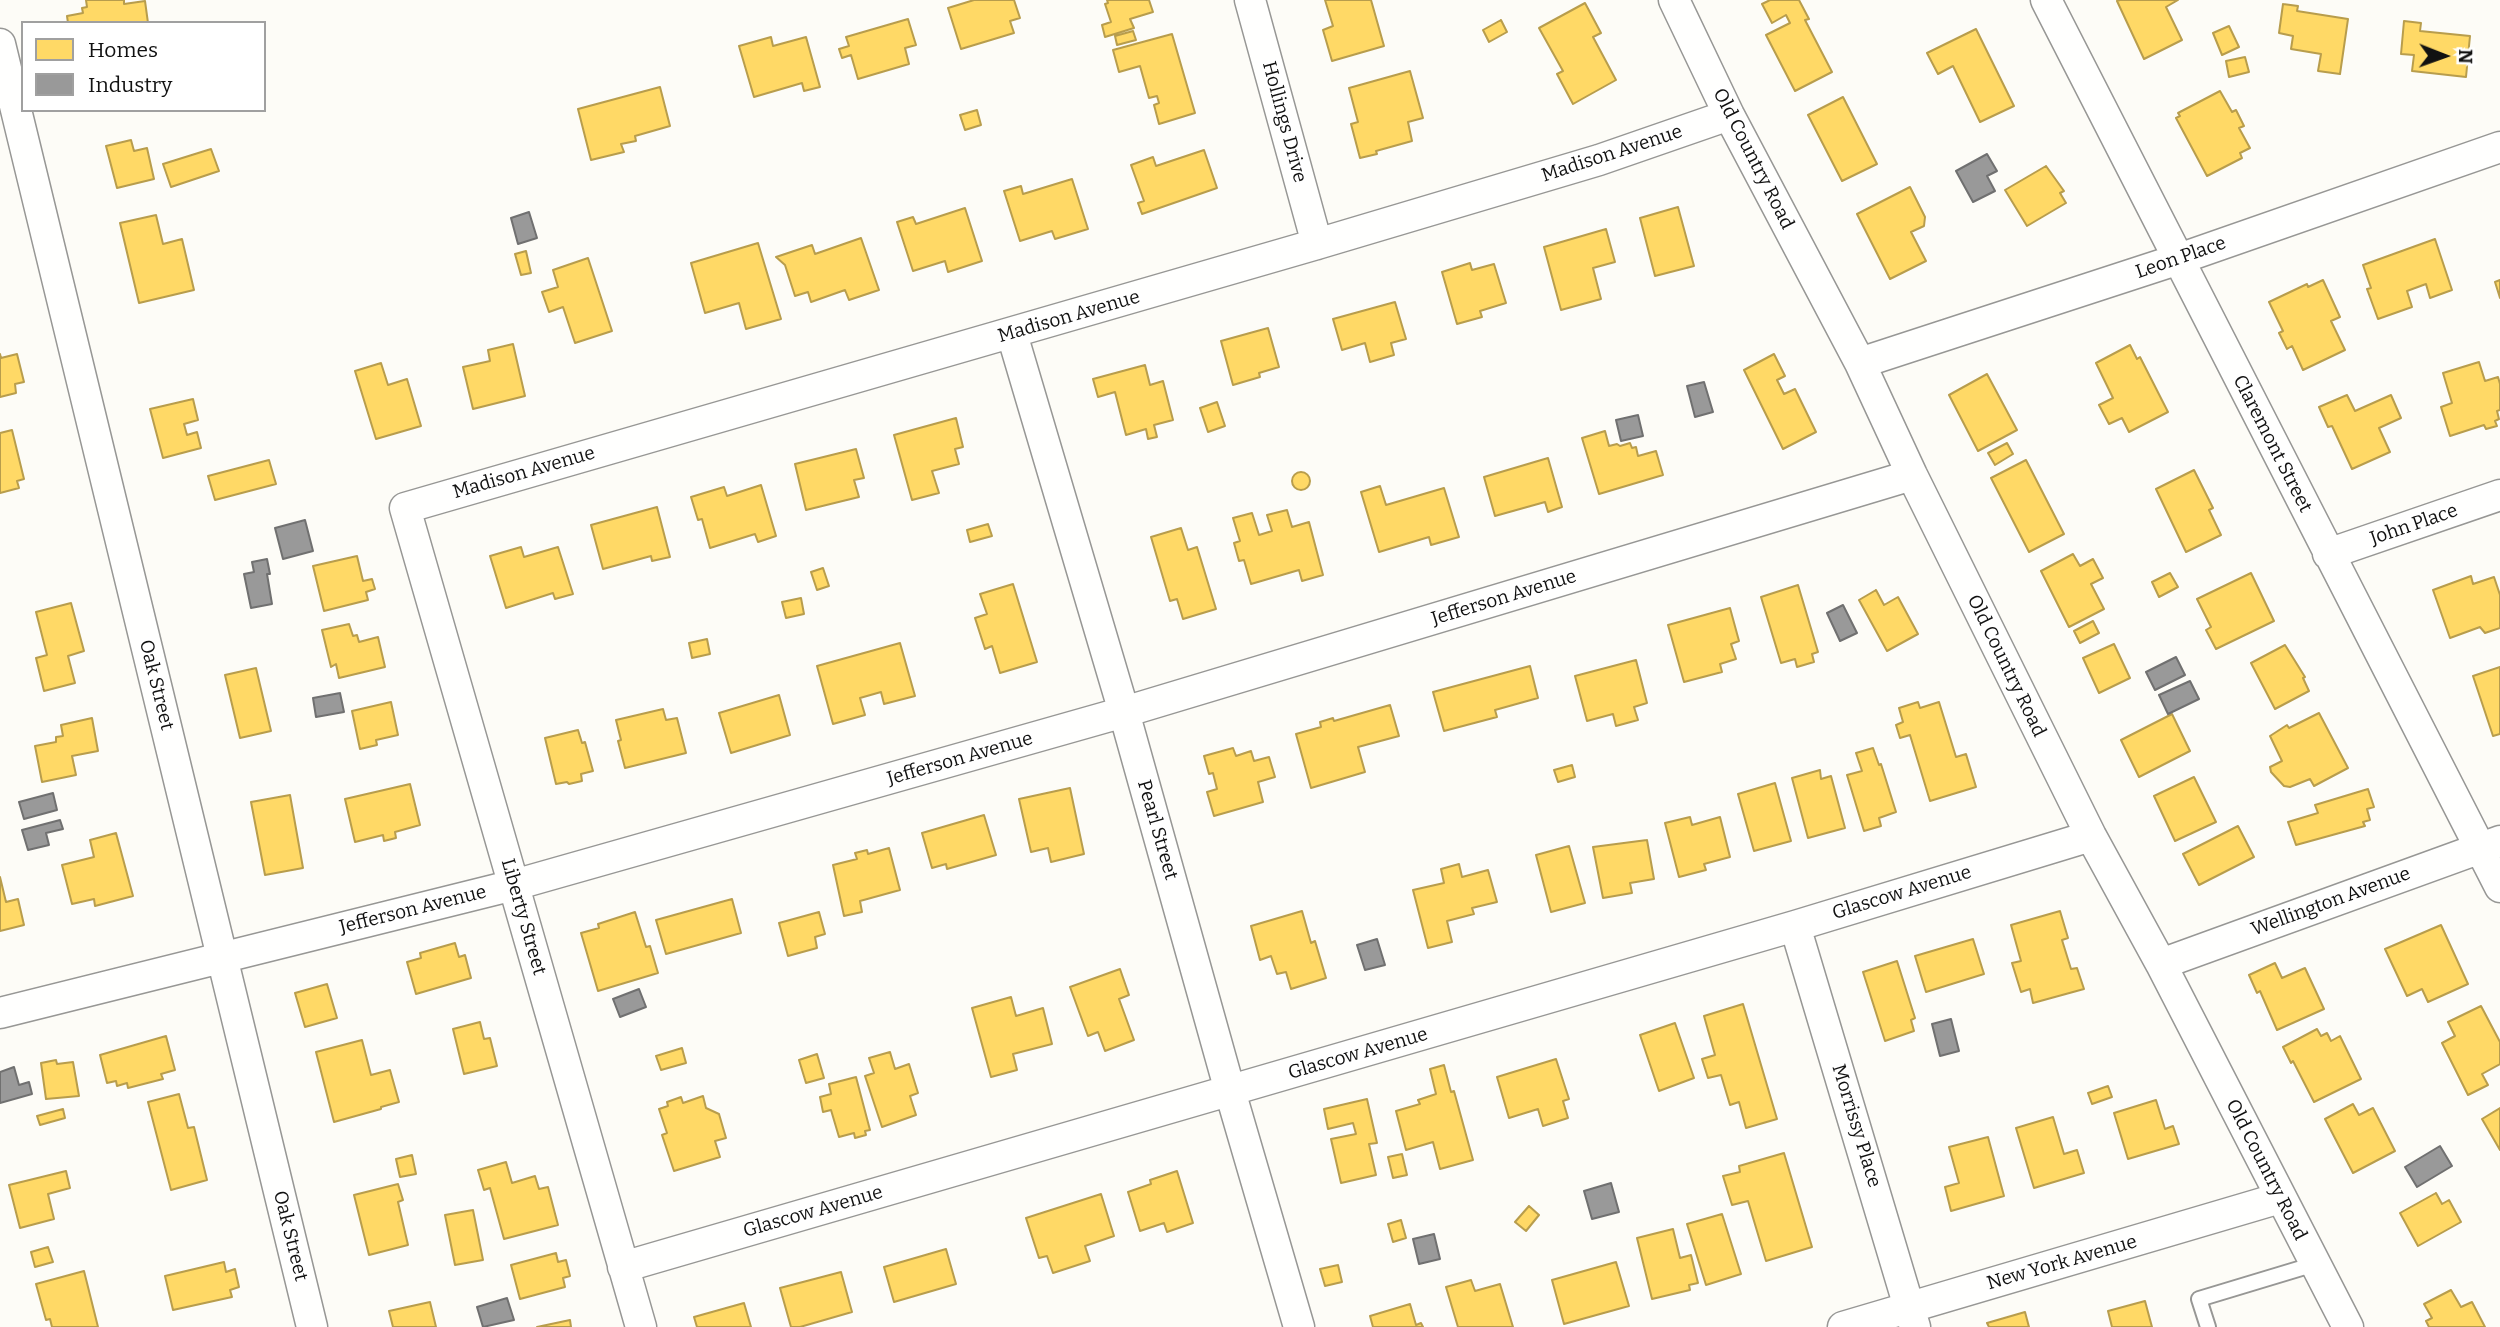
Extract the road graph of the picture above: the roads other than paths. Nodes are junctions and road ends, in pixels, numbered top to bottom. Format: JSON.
{"nodes":[{"id":1,"x":1250,"y":0,"type":"edge"},
{"id":2,"x":1674,"y":0,"type":"edge"},
{"id":3,"x":2046,"y":0,"type":"edge"},
{"id":4,"x":0,"y":44,"type":"edge"},
{"id":5,"x":1730,"y":116,"type":"junction"},
{"id":6,"x":2500,"y":148,"type":"edge"},
{"id":7,"x":1317,"y":244,"type":"junction"},
{"id":8,"x":2179,"y":259,"type":"junction"},
{"id":9,"x":1012,"y":334,"type":"junction"},
{"id":10,"x":1860,"y":363,"type":"junction"},
{"id":11,"x":1912,"y":475,"type":"junction"},
{"id":12,"x":2500,"y":495,"type":"edge"},
{"id":13,"x":405,"y":508,"type":"joint"},
{"id":14,"x":2328,"y":554,"type":"junction"},
{"id":15,"x":1124,"y":712,"type":"junction"},
{"id":16,"x":2091,"y":836,"type":"junction"},
{"id":17,"x":2490,"y":844,"type":"edge"},
{"id":18,"x":514,"y":885,"type":"junction"},
{"id":19,"x":2500,"y":887,"type":"edge"},
{"id":20,"x":1795,"y":926,"type":"junction"},
{"id":21,"x":223,"y":958,"type":"junction"},
{"id":22,"x":2161,"y":964,"type":"junction"},
{"id":23,"x":0,"y":1013,"type":"edge"},
{"id":24,"x":1230,"y":1091,"type":"junction"},
{"id":25,"x":2280,"y":1198,"type":"junction"},
{"id":26,"x":2315,"y":1264,"type":"junction"},
{"id":27,"x":623,"y":1268,"type":"junction"},
{"id":28,"x":1912,"y":1317,"type":"edge"},
{"id":29,"x":312,"y":1327,"type":"edge"},
{"id":30,"x":641,"y":1327,"type":"edge"},
{"id":31,"x":1299,"y":1327,"type":"edge"},
{"id":32,"x":1843,"y":1327,"type":"edge"},
{"id":33,"x":2208,"y":1327,"type":"edge"},
{"id":34,"x":2348,"y":1327,"type":"edge"}],
"edges":[{"from":1,"to":7,"type":"street","name":"Hollings Drive"},
{"from":2,"to":5,"type":"street","name":"Old Country Road"},
{"from":3,"to":8,"type":"street","name":"Claremont Street"},
{"from":4,"to":21,"type":"street","name":"Oak Street"},
{"from":5,"to":7,"type":"street","name":"Madison Avenue"},
{"from":5,"to":10,"type":"street","name":"Old Country Road"},
{"from":6,"to":8,"type":"street","name":"Leon Place"},
{"from":7,"to":9,"type":"street","name":"Madison Avenue"},
{"from":8,"to":10,"type":"street","name":"Leon Place"},
{"from":8,"to":14,"type":"street","name":"Claremont Street"},
{"from":9,"to":13,"type":"street","name":"Madison Avenue"},
{"from":9,"to":15,"type":"street","name":"Pearl Street"},
{"from":10,"to":11,"type":"street","name":"Old Country Road"},
{"from":11,"to":15,"type":"street","name":"Jefferson Avenue"},
{"from":11,"to":16,"type":"street","name":"Old Country Road"},
{"from":12,"to":14,"type":"street","name":"John Place"},
{"from":13,"to":18,"type":"street","name":"Liberty Street"},
{"from":14,"to":17,"type":"street","name":"Claremont Street"},
{"from":15,"to":18,"type":"street","name":"Jefferson Avenue"},
{"from":15,"to":24,"type":"street","name":"Pearl Street"},
{"from":16,"to":20,"type":"street","name":"Glascow Avenue"},
{"from":16,"to":22,"type":"street","name":"Old Country Road"},
{"from":17,"to":19,"type":"street","name":"Claremont Street"},
{"from":17,"to":22,"type":"street","name":"Wellington Avenue"},
{"from":18,"to":21,"type":"street","name":"Jefferson Avenue"},
{"from":18,"to":27,"type":"street","name":"Liberty Street"},
{"from":20,"to":24,"type":"street","name":"Glascow Avenue"},
{"from":20,"to":28,"type":"street","name":"Morrissy Place"},
{"from":21,"to":23,"type":"street","name":"Jefferson Avenue"},
{"from":21,"to":29,"type":"street","name":"Oak Street"},
{"from":22,"to":25,"type":"street","name":"Old Country Road"},
{"from":24,"to":27,"type":"street","name":"Glascow Avenue"},
{"from":24,"to":31,"type":"street","name":"Pearl Street"},
{"from":25,"to":26,"type":"street","name":"Old Country Road"},
{"from":25,"to":28,"type":"street","name":"New York Avenue"},
{"from":26,"to":33,"type":"lane"},
{"from":26,"to":34,"type":"street","name":"Old Country Road"},
{"from":27,"to":30,"type":"street","name":"Liberty Street"},
{"from":28,"to":32,"type":"street","name":"New York Avenue"}]}
